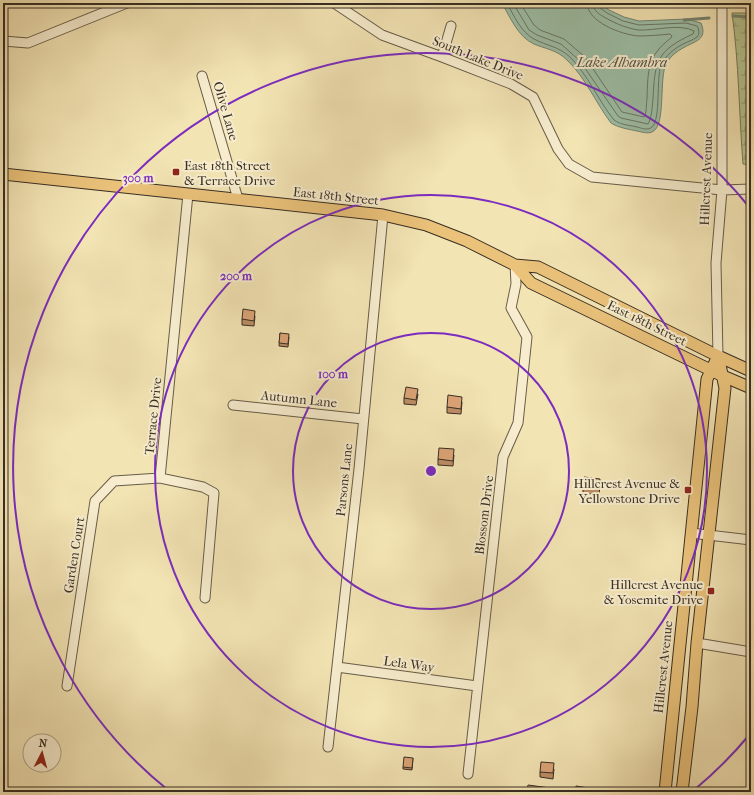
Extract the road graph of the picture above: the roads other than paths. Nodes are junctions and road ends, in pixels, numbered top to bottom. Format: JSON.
{"nodes":[{"id":1,"x":127,"y":3,"type":"edge"},
{"id":2,"x":334,"y":3,"type":"edge"},
{"id":3,"x":722,"y":3,"type":"edge"},
{"id":4,"x":451,"y":26,"type":"dead end"},
{"id":5,"x":3,"y":41,"type":"edge"},
{"id":6,"x":442,"y":57,"type":"junction"},
{"id":7,"x":202,"y":76,"type":"dead end"},
{"id":8,"x":3,"y":174,"type":"edge"},
{"id":9,"x":751,"y":189,"type":"edge"},
{"id":10,"x":722,"y":190,"type":"junction"},
{"id":11,"x":188,"y":194,"type":"junction"},
{"id":12,"x":238,"y":199,"type":"junction"},
{"id":13,"x":383,"y":215,"type":"junction"},
{"id":14,"x":515,"y":265,"type":"junction"},
{"id":15,"x":718,"y":356,"type":"junction"},
{"id":16,"x":711,"y":370,"type":"junction"},
{"id":17,"x":751,"y":371,"type":"edge"},
{"id":18,"x":723,"y":376,"type":"junction"},
{"id":19,"x":751,"y":388,"type":"edge"},
{"id":20,"x":233,"y":405,"type":"dead end"},
{"id":21,"x":363,"y":419,"type":"junction"},
{"id":22,"x":160,"y":478,"type":"junction"},
{"id":23,"x":691,"y":533,"type":"junction"},
{"id":24,"x":709,"y":535,"type":"junction"},
{"id":25,"x":751,"y":540,"type":"edge"},
{"id":26,"x":205,"y":598,"type":"dead end"},
{"id":27,"x":697,"y":643,"type":"junction"},
{"id":28,"x":751,"y":652,"type":"edge"},
{"id":29,"x":337,"y":667,"type":"junction"},
{"id":30,"x":67,"y":686,"type":"dead end"},
{"id":31,"x":477,"y":686,"type":"junction"},
{"id":32,"x":328,"y":747,"type":"dead end"},
{"id":33,"x":468,"y":774,"type":"dead end"},
{"id":34,"x":665,"y":792,"type":"edge"},
{"id":35,"x":682,"y":792,"type":"edge"}],
"edges":[{"from":1,"to":5,"type":"street"},
{"from":2,"to":6,"type":"street","name":"South Lake Drive"},
{"from":3,"to":10,"type":"street","name":"Hillcrest Avenue"},
{"from":4,"to":6,"type":"street"},
{"from":6,"to":10,"type":"street","name":"South Lake Drive"},
{"from":7,"to":12,"type":"street","name":"Olive Lane"},
{"from":8,"to":11,"type":"main road","name":"East 18th Street"},
{"from":9,"to":10,"type":"street","name":"South Lake Drive"},
{"from":10,"to":15,"type":"street","name":"Hillcrest Avenue"},
{"from":11,"to":12,"type":"main road","name":"East 18th Street"},
{"from":11,"to":22,"type":"street","name":"Terrace Drive"},
{"from":12,"to":13,"type":"main road","name":"East 18th Street"},
{"from":13,"to":14,"type":"main road","name":"East 18th Street"},
{"from":13,"to":21,"type":"street","name":"Parsons Lane"},
{"from":14,"to":15,"type":"main road","name":"East 18th Street"},
{"from":14,"to":16,"type":"main road","name":"East 18th Street"},
{"from":14,"to":31,"type":"street","name":"Blossom Drive"},
{"from":15,"to":16,"type":"main road","name":"Hillcrest Avenue"},
{"from":15,"to":17,"type":"main road","name":"East 18th Street"},
{"from":15,"to":18,"type":"main road","name":"Hillcrest Avenue"},
{"from":16,"to":18,"type":"main road","name":"East 18th Street"},
{"from":16,"to":23,"type":"main road","name":"Hillcrest Avenue"},
{"from":18,"to":19,"type":"main road","name":"East 18th Street"},
{"from":18,"to":24,"type":"main road","name":"Hillcrest Avenue"},
{"from":20,"to":21,"type":"street","name":"Autumn Lane"},
{"from":21,"to":29,"type":"street","name":"Parsons Lane"},
{"from":22,"to":26,"type":"street"},
{"from":22,"to":30,"type":"street","name":"Garden Court"},
{"from":23,"to":24,"type":"street"},
{"from":23,"to":34,"type":"main road","name":"Hillcrest Avenue"},
{"from":24,"to":25,"type":"street"},
{"from":24,"to":27,"type":"main road","name":"Hillcrest Avenue"},
{"from":27,"to":28,"type":"street"},
{"from":27,"to":35,"type":"main road","name":"Hillcrest Avenue"},
{"from":29,"to":31,"type":"street","name":"Lela Way"},
{"from":29,"to":32,"type":"street","name":"Parsons Lane"},
{"from":31,"to":33,"type":"street","name":"Blossom Drive"}]}
